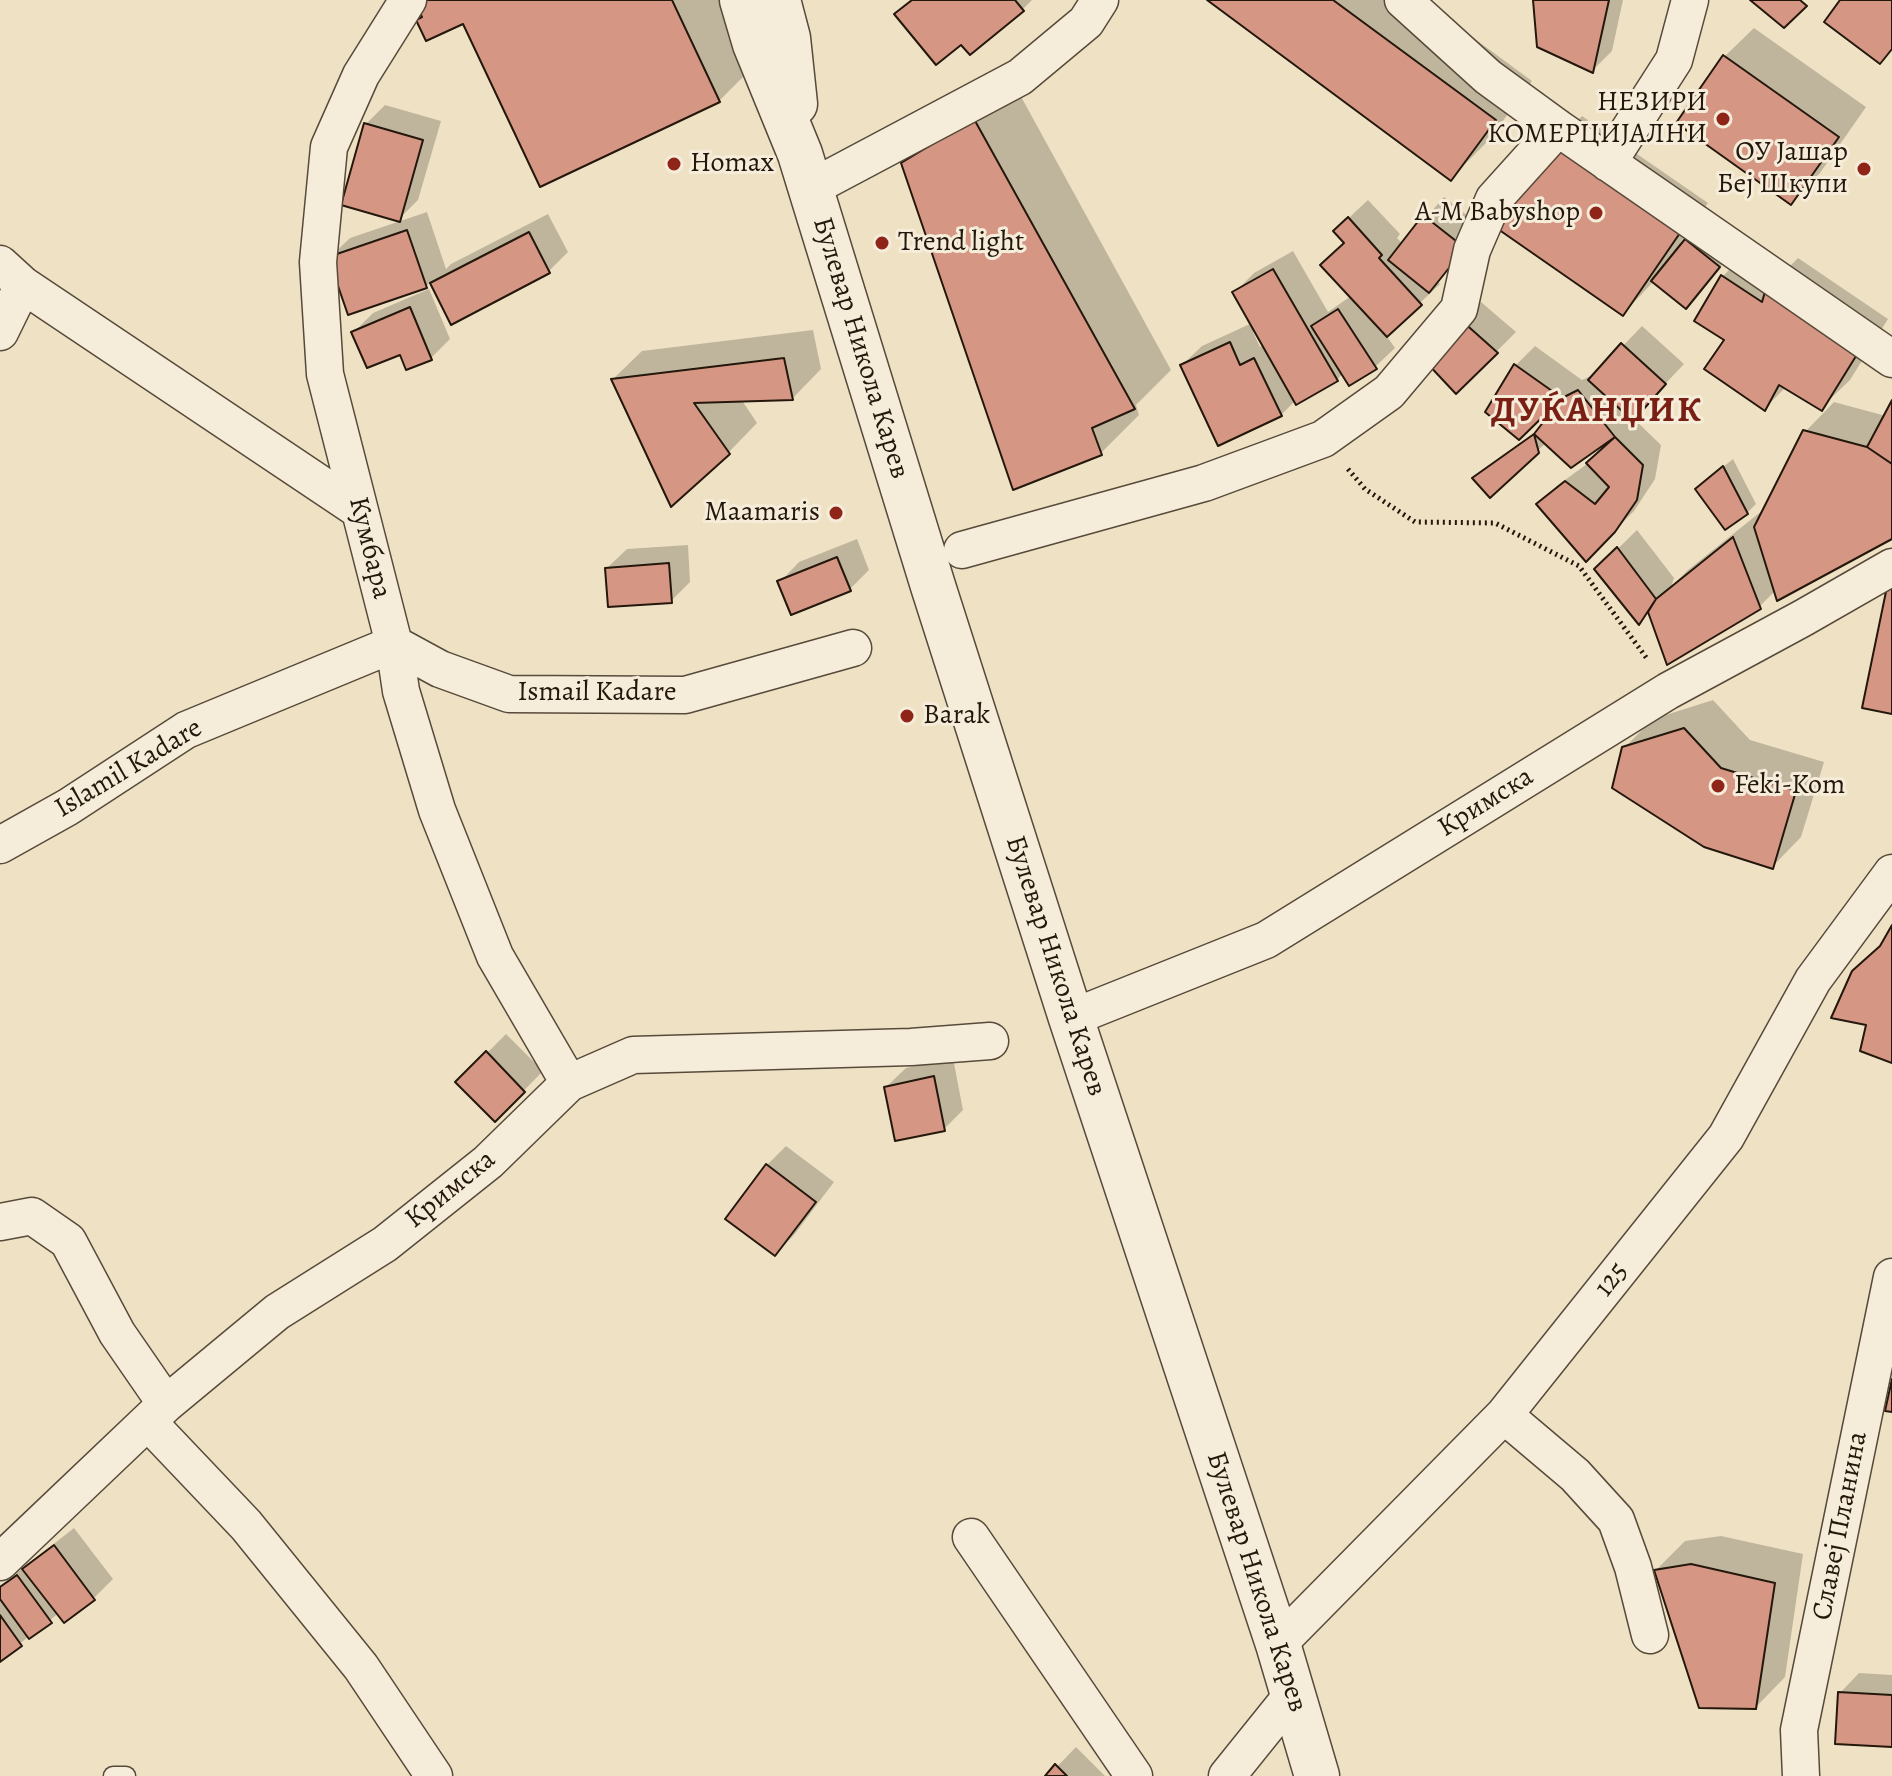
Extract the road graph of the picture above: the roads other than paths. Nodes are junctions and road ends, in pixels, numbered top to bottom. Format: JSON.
{"nodes":[{"id":1,"x":408,"y":0,"type":"edge"},
{"id":2,"x":742,"y":0,"type":"edge"},
{"id":3,"x":778,"y":0,"type":"edge"},
{"id":4,"x":1100,"y":0,"type":"edge"},
{"id":5,"x":1403,"y":0,"type":"edge"},
{"id":6,"x":1690,"y":0,"type":"edge"},
{"id":7,"x":1558,"y":128,"type":"junction"},
{"id":8,"x":1608,"y":163,"type":"junction"},
{"id":9,"x":806,"y":171,"type":"junction"},
{"id":10,"x":11,"y":275,"type":"edge"},
{"id":11,"x":0,"y":332,"type":"edge"},
{"id":12,"x":1892,"y":359,"type":"edge"},
{"id":13,"x":359,"y":510,"type":"junction"},
{"id":14,"x":962,"y":550,"type":"dead end"},
{"id":15,"x":1892,"y":567,"type":"edge"},
{"id":16,"x":394,"y":644,"type":"junction"},
{"id":17,"x":853,"y":648,"type":"dead end"},
{"id":18,"x":0,"y":845,"type":"edge"},
{"id":19,"x":1892,"y":873,"type":"edge"},
{"id":20,"x":1071,"y":1018,"type":"junction"},
{"id":21,"x":990,"y":1041,"type":"dead end"},
{"id":22,"x":569,"y":1083,"type":"junction"},
{"id":23,"x":0,"y":1222,"type":"edge"},
{"id":24,"x":1892,"y":1277,"type":"edge"},
{"id":25,"x":158,"y":1414,"type":"junction"},
{"id":26,"x":1504,"y":1415,"type":"junction"},
{"id":27,"x":971,"y":1537,"type":"dead end"},
{"id":28,"x":0,"y":1562,"type":"edge"},
{"id":29,"x":1650,"y":1635,"type":"dead end"},
{"id":30,"x":1278,"y":1644,"type":"junction"},
{"id":31,"x":1293,"y":1694,"type":"junction"},
{"id":32,"x":113,"y":1776,"type":"edge"},
{"id":33,"x":126,"y":1776,"type":"edge"},
{"id":34,"x":434,"y":1776,"type":"edge"},
{"id":35,"x":1134,"y":1776,"type":"edge"},
{"id":36,"x":1227,"y":1776,"type":"edge"},
{"id":37,"x":1317,"y":1776,"type":"edge"},
{"id":38,"x":1801,"y":1776,"type":"edge"}],
"edges":[{"from":1,"to":13,"type":"street","name":"Кумбара"},
{"from":2,"to":9,"type":"street","name":"Булевар Никола Карев"},
{"from":3,"to":9,"type":"street","name":"Булевар Никола Карев"},
{"from":4,"to":9,"type":"street"},
{"from":5,"to":7,"type":"street"},
{"from":6,"to":8,"type":"street"},
{"from":7,"to":8,"type":"street"},
{"from":7,"to":14,"type":"street"},
{"from":8,"to":12,"type":"street"},
{"from":9,"to":20,"type":"street","name":"Булевар Никола Карев"},
{"from":10,"to":11,"type":"street"},
{"from":10,"to":13,"type":"street"},
{"from":13,"to":16,"type":"street","name":"Кумбара"},
{"from":15,"to":20,"type":"street","name":"Кримска"},
{"from":16,"to":17,"type":"street","name":"Ismail Kadare"},
{"from":16,"to":18,"type":"street","name":"Islamil Kadare"},
{"from":16,"to":22,"type":"street","name":"Кумбара"},
{"from":19,"to":26,"type":"street","name":"125"},
{"from":20,"to":30,"type":"street","name":"Булевар Никола Карев"},
{"from":21,"to":22,"type":"street","name":"Кримска"},
{"from":22,"to":25,"type":"street","name":"Кримска"},
{"from":23,"to":25,"type":"street"},
{"from":24,"to":38,"type":"street","name":"Славеј Планина"},
{"from":25,"to":28,"type":"street","name":"Кримска"},
{"from":25,"to":34,"type":"street"},
{"from":26,"to":29,"type":"street"},
{"from":26,"to":30,"type":"street","name":"125"},
{"from":27,"to":35,"type":"street"},
{"from":30,"to":31,"type":"street","name":"Булевар Никола Карев"},
{"from":31,"to":36,"type":"street"},
{"from":31,"to":37,"type":"street","name":"Булевар Никола Карев"},
{"from":32,"to":33,"type":"lane"}]}
